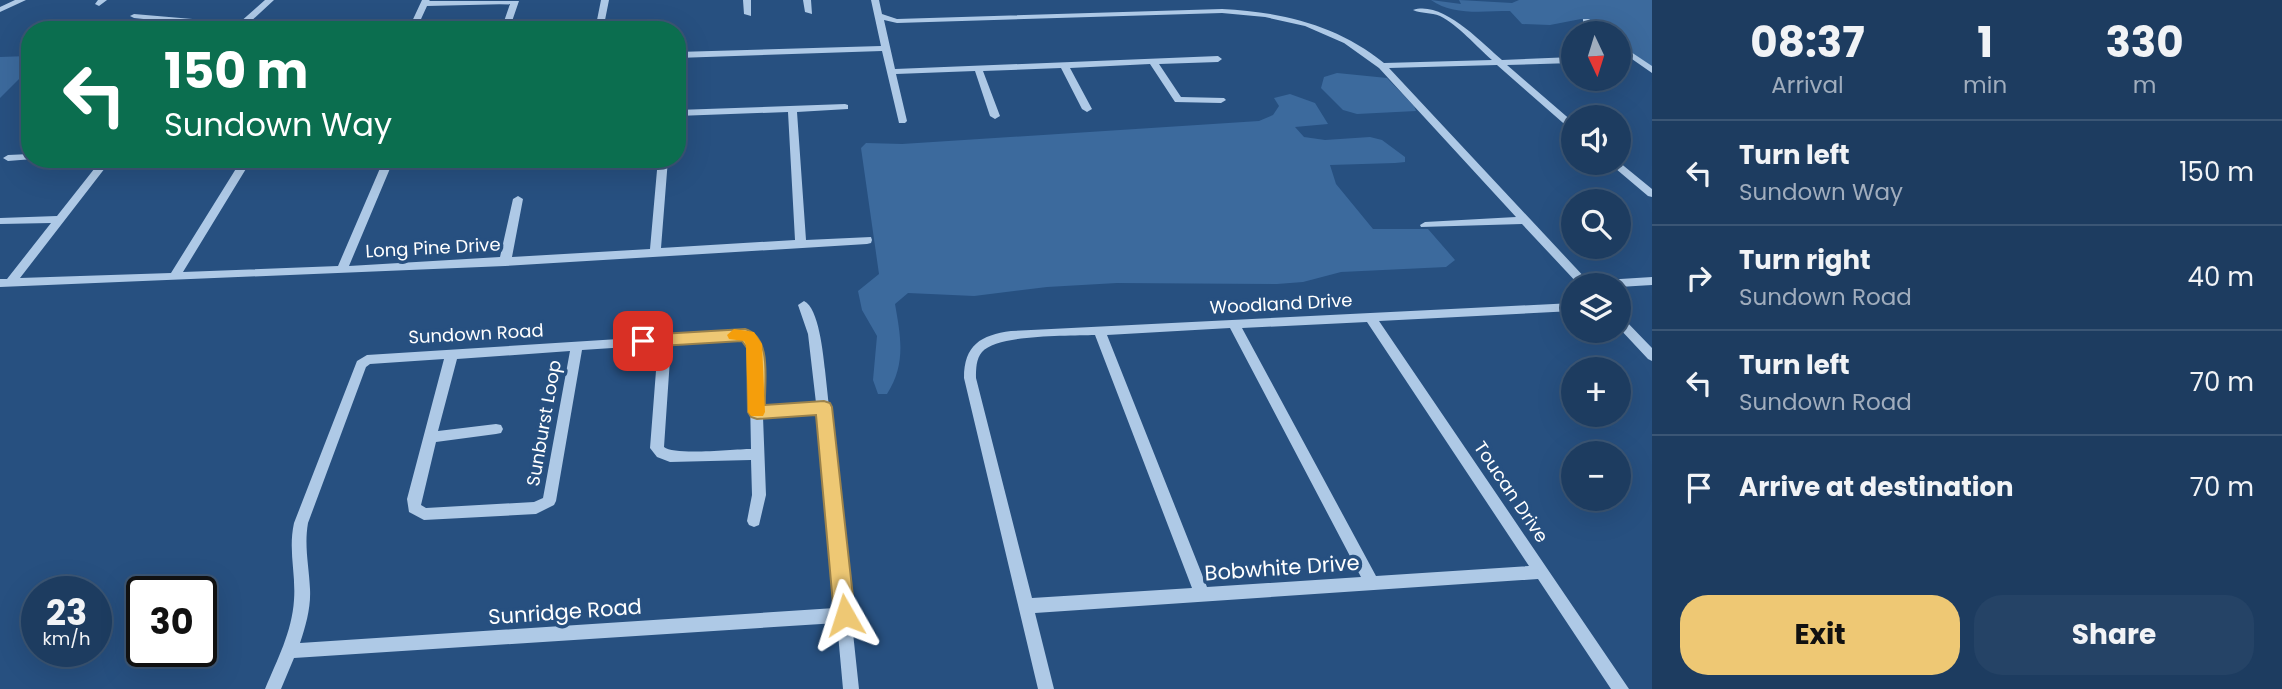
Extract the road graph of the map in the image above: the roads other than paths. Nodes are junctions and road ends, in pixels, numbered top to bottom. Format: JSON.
{"nodes":[{"id":1,"x":22,"y":0,"type":"edge"},
{"id":2,"x":270,"y":0,"type":"edge"},
{"id":3,"x":606,"y":0,"type":"edge"},
{"id":4,"x":747,"y":0,"type":"edge"},
{"id":5,"x":807,"y":0,"type":"edge"},
{"id":6,"x":875,"y":0,"type":"edge"},
{"id":7,"x":1158,"y":0,"type":"edge"},
{"id":8,"x":515,"y":1,"type":"edge"},
{"id":9,"x":425,"y":2,"type":"edge"},
{"id":10,"x":0,"y":10,"type":"edge"},
{"id":11,"x":1417,"y":10,"type":"dead end"},
{"id":12,"x":808,"y":12,"type":"dead end"},
{"id":13,"x":1165,"y":12,"type":"junction"},
{"id":14,"x":748,"y":15,"type":"dead end"},
{"id":15,"x":134,"y":16,"type":"dead end"},
{"id":16,"x":878,"y":16,"type":"junction"},
{"id":17,"x":182,"y":21,"type":"edge"},
{"id":18,"x":246,"y":21,"type":"edge"},
{"id":19,"x":416,"y":21,"type":"edge"},
{"id":20,"x":508,"y":21,"type":"edge"},
{"id":21,"x":601,"y":21,"type":"edge"},
{"id":22,"x":885,"y":48,"type":"junction"},
{"id":23,"x":1631,"y":54,"type":"edge"},
{"id":24,"x":686,"y":55,"type":"edge"},
{"id":25,"x":1631,"y":57,"type":"edge"},
{"id":26,"x":1635,"y":57,"type":"junction"},
{"id":27,"x":1218,"y":59,"type":"dead end"},
{"id":28,"x":1561,"y":61,"type":"edge"},
{"id":29,"x":1153,"y":62,"type":"junction"},
{"id":30,"x":1502,"y":63,"type":"junction"},
{"id":31,"x":1064,"y":65,"type":"junction"},
{"id":32,"x":1382,"y":66,"type":"junction"},
{"id":33,"x":978,"y":68,"type":"junction"},
{"id":34,"x":1652,"y":70,"type":"edge"},
{"id":35,"x":891,"y":72,"type":"junction"},
{"id":36,"x":1221,"y":100,"type":"dead end"},
{"id":37,"x":845,"y":107,"type":"dead end"},
{"id":38,"x":792,"y":109,"type":"junction"},
{"id":39,"x":1087,"y":109,"type":"dead end"},
{"id":40,"x":686,"y":113,"type":"edge"},
{"id":41,"x":995,"y":116,"type":"dead end"},
{"id":42,"x":1561,"y":116,"type":"edge"},
{"id":43,"x":902,"y":121,"type":"dead end"},
{"id":44,"x":21,"y":157,"type":"edge"},
{"id":45,"x":8,"y":158,"type":"dead end"},
{"id":46,"x":100,"y":168,"type":"edge"},
{"id":47,"x":241,"y":168,"type":"edge"},
{"id":48,"x":385,"y":168,"type":"edge"},
{"id":49,"x":662,"y":168,"type":"edge"},
{"id":50,"x":1629,"y":175,"type":"edge"},
{"id":51,"x":1652,"y":194,"type":"edge"},
{"id":52,"x":518,"y":199,"type":"dead end"},
{"id":53,"x":60,"y":219,"type":"junction"},
{"id":54,"x":1525,"y":220,"type":"junction"},
{"id":55,"x":0,"y":221,"type":"edge"},
{"id":56,"x":1425,"y":225,"type":"dead end"},
{"id":57,"x":867,"y":240,"type":"dead end"},
{"id":58,"x":801,"y":244,"type":"junction"},
{"id":59,"x":655,"y":253,"type":"junction"},
{"id":60,"x":505,"y":262,"type":"junction"},
{"id":61,"x":342,"y":271,"type":"junction"},
{"id":62,"x":1574,"y":273,"type":"edge"},
{"id":63,"x":174,"y":277,"type":"junction"},
{"id":64,"x":1652,"y":281,"type":"edge"},
{"id":65,"x":1631,"y":282,"type":"edge"},
{"id":66,"x":5,"y":283,"type":"edge"},
{"id":67,"x":804,"y":305,"type":"dead end"},
{"id":68,"x":1561,"y":308,"type":"edge"},
{"id":69,"x":1370,"y":317,"type":"junction"},
{"id":70,"x":1234,"y":324,"type":"junction"},
{"id":71,"x":1099,"y":330,"type":"junction"},
{"id":72,"x":1631,"y":334,"type":"edge"},
{"id":73,"x":665,"y":339,"type":"junction"},
{"id":74,"x":577,"y":345,"type":"junction"},
{"id":75,"x":452,"y":353,"type":"junction"},
{"id":76,"x":1652,"y":356,"type":"edge"},
{"id":77,"x":824,"y":407,"type":"junction"},
{"id":78,"x":757,"y":412,"type":"junction"},
{"id":79,"x":496,"y":429,"type":"dead end"},
{"id":80,"x":430,"y":436,"type":"junction"},
{"id":81,"x":758,"y":454,"type":"junction"},
{"id":82,"x":754,"y":521,"type":"dead end"},
{"id":83,"x":1542,"y":572,"type":"junction"},
{"id":84,"x":1372,"y":583,"type":"junction"},
{"id":85,"x":1202,"y":594,"type":"junction"},
{"id":86,"x":1025,"y":606,"type":"junction"},
{"id":87,"x":845,"y":615,"type":"junction"},
{"id":88,"x":288,"y":651,"type":"junction"},
{"id":89,"x":273,"y":689,"type":"edge"},
{"id":90,"x":851,"y":689,"type":"edge"},
{"id":91,"x":1046,"y":689,"type":"edge"},
{"id":92,"x":1621,"y":689,"type":"edge"}],
"edges":[{"from":1,"to":10,"type":"street"},
{"from":2,"to":18,"type":"street"},
{"from":3,"to":21,"type":"street"},
{"from":4,"to":14,"type":"street"},
{"from":5,"to":12,"type":"street"},
{"from":6,"to":16,"type":"street"},
{"from":7,"to":13,"type":"street"},
{"from":8,"to":9,"type":"street"},
{"from":8,"to":20,"type":"street"},
{"from":9,"to":19,"type":"street"},
{"from":11,"to":30,"type":"street"},
{"from":13,"to":16,"type":"street"},
{"from":13,"to":32,"type":"street"},
{"from":15,"to":17,"type":"street"},
{"from":16,"to":22,"type":"street"},
{"from":22,"to":24,"type":"street"},
{"from":22,"to":35,"type":"street"},
{"from":23,"to":26,"type":"street"},
{"from":25,"to":26,"type":"street"},
{"from":26,"to":34,"type":"street"},
{"from":27,"to":29,"type":"street"},
{"from":28,"to":30,"type":"street"},
{"from":29,"to":31,"type":"street"},
{"from":29,"to":36,"type":"street"},
{"from":30,"to":32,"type":"street"},
{"from":30,"to":42,"type":"street"},
{"from":31,"to":33,"type":"street"},
{"from":31,"to":39,"type":"street"},
{"from":32,"to":54,"type":"street"},
{"from":33,"to":35,"type":"street"},
{"from":33,"to":41,"type":"street"},
{"from":35,"to":43,"type":"street"},
{"from":37,"to":38,"type":"street"},
{"from":38,"to":40,"type":"street"},
{"from":38,"to":58,"type":"street"},
{"from":44,"to":45,"type":"street"},
{"from":46,"to":53,"type":"street"},
{"from":47,"to":63,"type":"street"},
{"from":48,"to":61,"type":"street"},
{"from":49,"to":59,"type":"street"},
{"from":50,"to":51,"type":"street"},
{"from":52,"to":60,"type":"street"},
{"from":53,"to":55,"type":"street"},
{"from":53,"to":66,"type":"street"},
{"from":54,"to":56,"type":"street"},
{"from":54,"to":62,"type":"street"},
{"from":57,"to":58,"type":"street","name":"Long Pine Drive"},
{"from":58,"to":59,"type":"street","name":"Long Pine Drive"},
{"from":59,"to":60,"type":"street","name":"Long Pine Drive"},
{"from":60,"to":61,"type":"street","name":"Long Pine Drive"},
{"from":61,"to":63,"type":"street","name":"Long Pine Drive"},
{"from":63,"to":66,"type":"street","name":"Long Pine Drive"},
{"from":64,"to":65,"type":"street"},
{"from":67,"to":77,"type":"street"},
{"from":68,"to":69,"type":"street","name":"Woodland Drive"},
{"from":69,"to":70,"type":"street","name":"Woodland Drive"},
{"from":69,"to":83,"type":"street","name":"Toucan Drive"},
{"from":70,"to":71,"type":"street","name":"Woodland Drive"},
{"from":70,"to":84,"type":"street"},
{"from":71,"to":85,"type":"street"},
{"from":71,"to":86,"type":"street","name":"Woodland Drive"},
{"from":72,"to":76,"type":"street"},
{"from":73,"to":74,"type":"street","name":"Sundown Road"},
{"from":73,"to":78,"type":"street","name":"Sundown Road"},
{"from":73,"to":81,"type":"street"},
{"from":74,"to":75,"type":"street","name":"Sundown Road"},
{"from":74,"to":80,"type":"street","name":"Sunburst Loop"},
{"from":75,"to":80,"type":"street","name":"Sunburst Loop"},
{"from":75,"to":88,"type":"street","name":"Sundown Road"},
{"from":77,"to":78,"type":"street"},
{"from":77,"to":87,"type":"street"},
{"from":78,"to":81,"type":"street","name":"Sundown Road"},
{"from":79,"to":80,"type":"street"},
{"from":81,"to":82,"type":"street","name":"Sundown Road"},
{"from":83,"to":84,"type":"street","name":"Bobwhite Drive"},
{"from":83,"to":92,"type":"street","name":"Toucan Drive"},
{"from":84,"to":85,"type":"street","name":"Bobwhite Drive"},
{"from":85,"to":86,"type":"street","name":"Bobwhite Drive"},
{"from":86,"to":91,"type":"street"},
{"from":87,"to":88,"type":"street","name":"Sunridge Road"},
{"from":87,"to":90,"type":"street"},
{"from":88,"to":89,"type":"street","name":"Sundown Road"}]}
